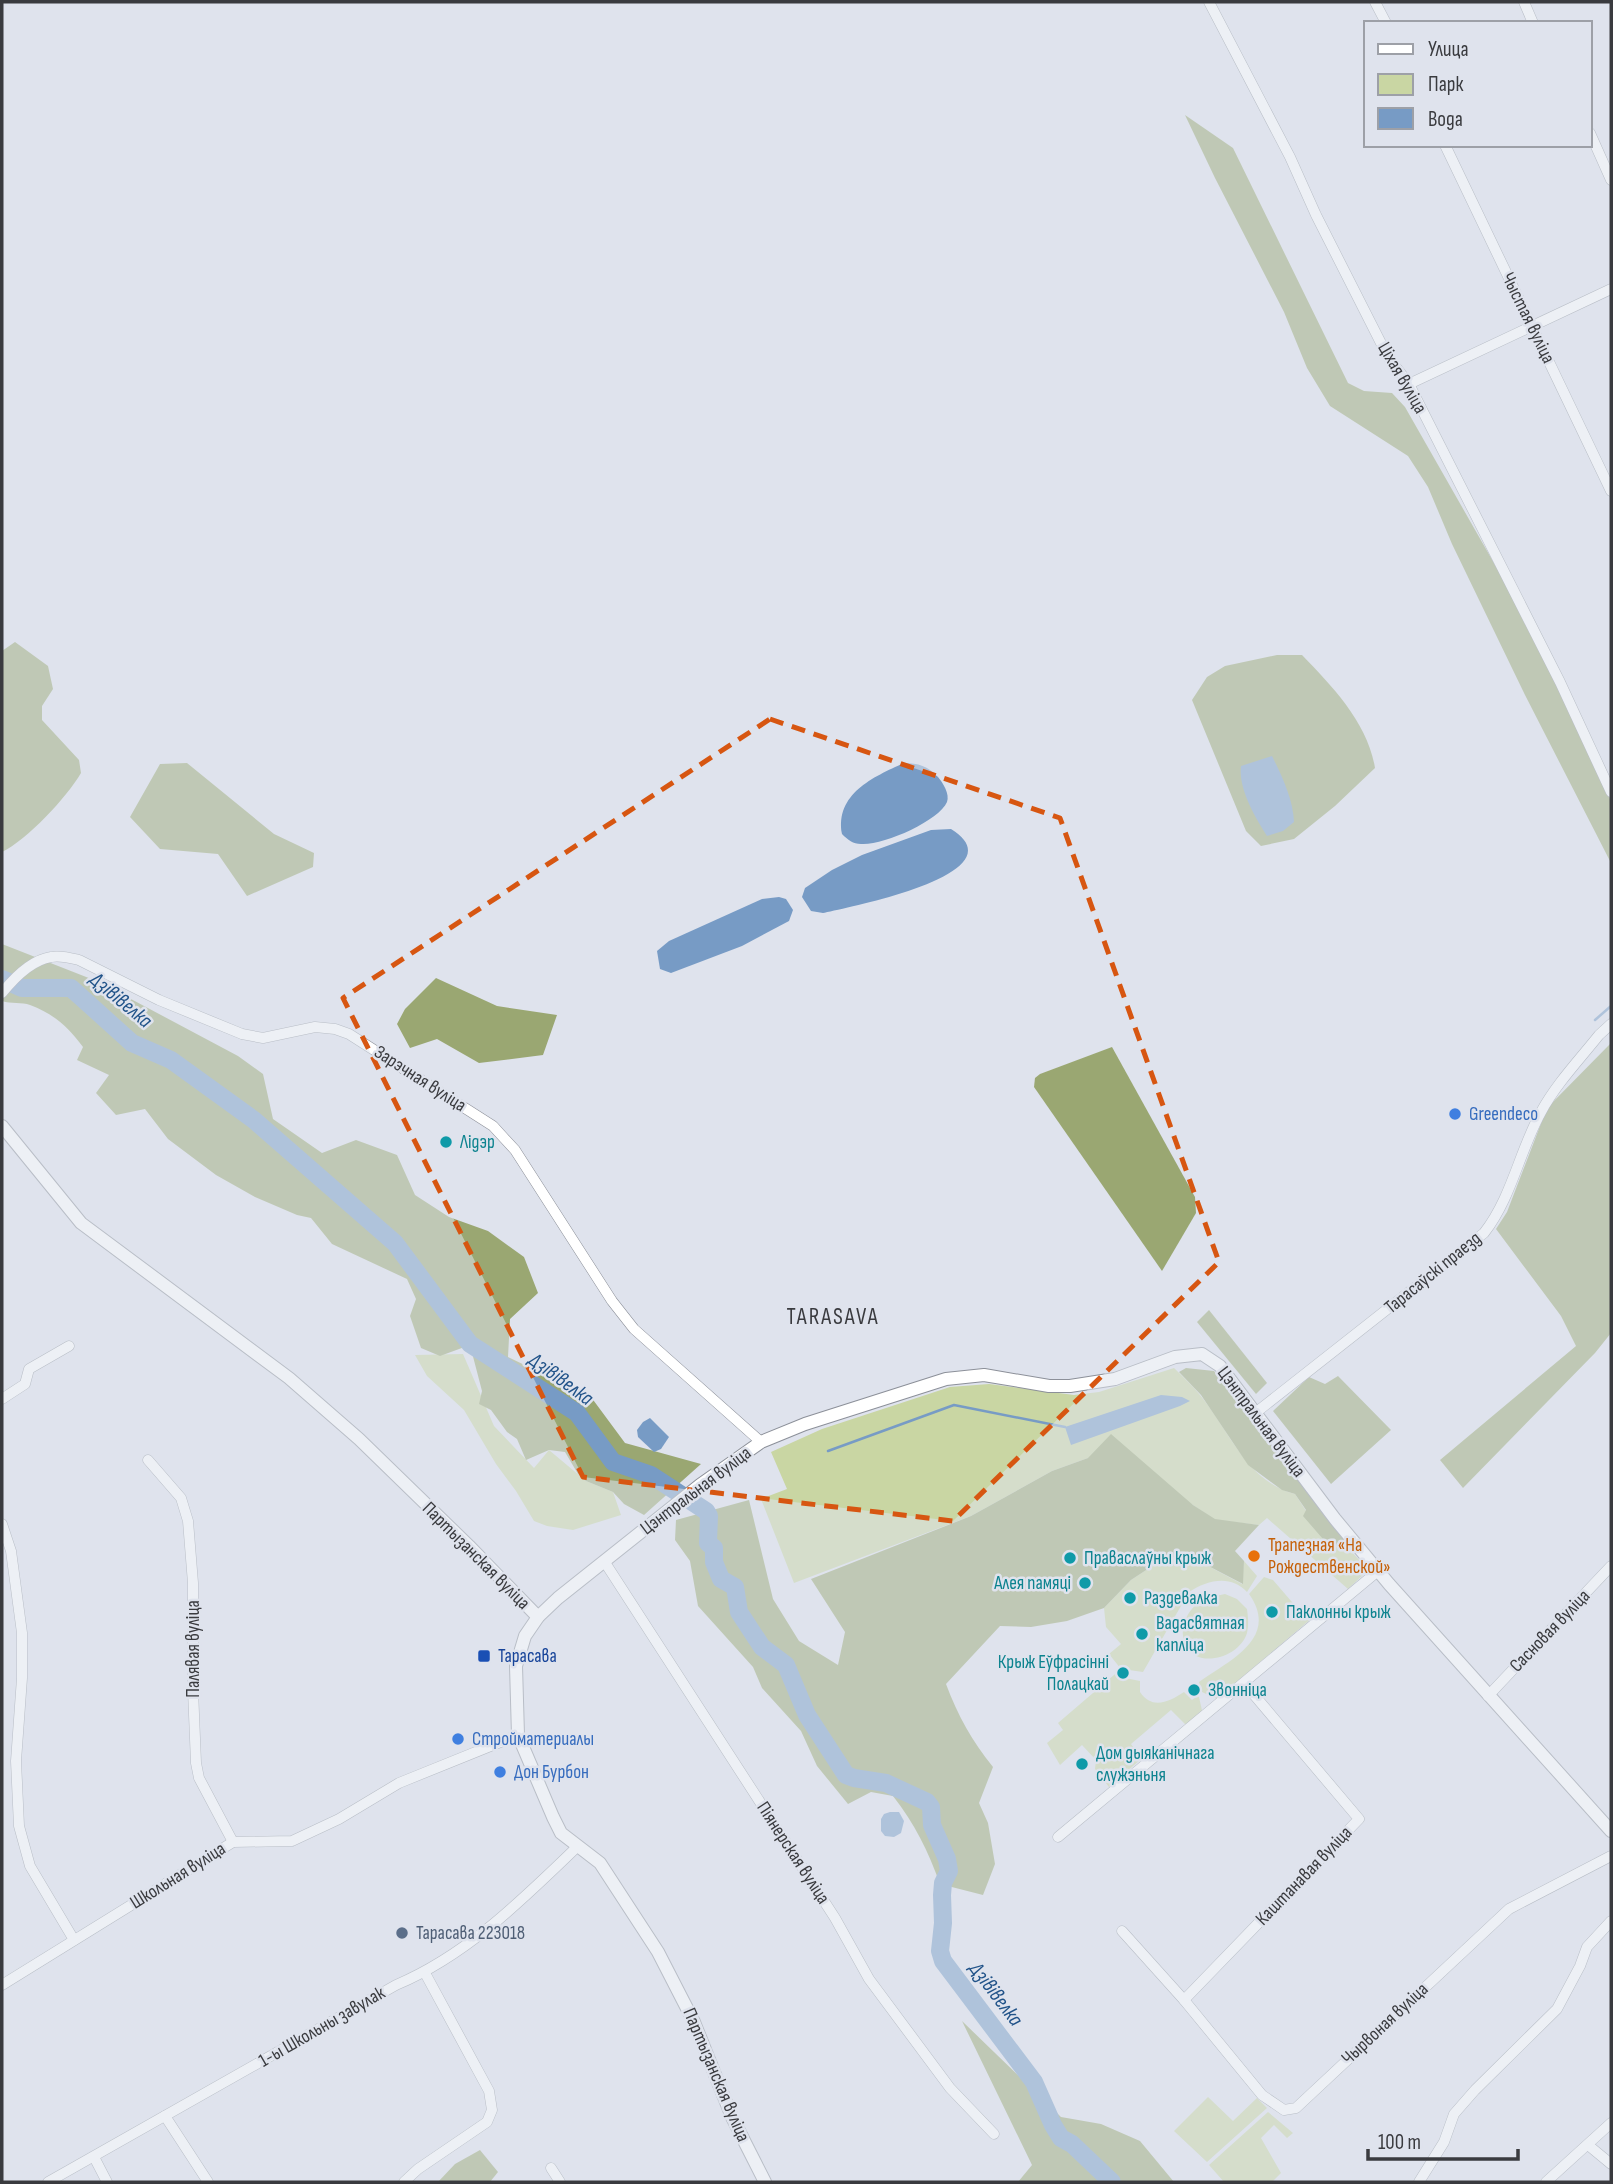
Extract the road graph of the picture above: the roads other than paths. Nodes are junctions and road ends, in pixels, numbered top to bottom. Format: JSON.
{"nodes":[{"id":1,"x":1209,"y":2,"type":"edge"},
{"id":2,"x":1376,"y":2,"type":"edge"},
{"id":3,"x":1524,"y":2,"type":"edge"},
{"id":4,"x":1385,"y":21,"type":"edge"},
{"id":5,"x":1532,"y":21,"type":"edge"},
{"id":6,"x":1592,"y":137,"type":"edge"},
{"id":7,"x":1446,"y":147,"type":"edge"},
{"id":8,"x":1611,"y":180,"type":"edge"},
{"id":9,"x":1611,"y":289,"type":"edge"},
{"id":10,"x":1532,"y":326,"type":"junction"},
{"id":11,"x":1409,"y":384,"type":"junction"},
{"id":12,"x":1611,"y":491,"type":"edge"},
{"id":13,"x":1611,"y":792,"type":"edge"},
{"id":14,"x":7,"y":986,"type":"edge"},
{"id":15,"x":1611,"y":1024,"type":"edge"},
{"id":16,"x":2,"y":1126,"type":"edge"},
{"id":17,"x":69,"y":1346,"type":"dead end"},
{"id":18,"x":2,"y":1399,"type":"edge"},
{"id":19,"x":1254,"y":1414,"type":"junction"},
{"id":20,"x":761,"y":1443,"type":"junction"},
{"id":21,"x":148,"y":1460,"type":"dead end"},
{"id":22,"x":2,"y":1524,"type":"edge"},
{"id":23,"x":604,"y":1561,"type":"junction"},
{"id":24,"x":1611,"y":1566,"type":"edge"},
{"id":25,"x":1378,"y":1571,"type":"junction"},
{"id":26,"x":538,"y":1617,"type":"junction"},
{"id":27,"x":1244,"y":1683,"type":"junction"},
{"id":28,"x":1488,"y":1696,"type":"junction"},
{"id":29,"x":518,"y":1735,"type":"junction"},
{"id":30,"x":1611,"y":1831,"type":"edge"},
{"id":31,"x":1058,"y":1838,"type":"dead end"},
{"id":32,"x":233,"y":1842,"type":"junction"},
{"id":33,"x":578,"y":1846,"type":"junction"},
{"id":34,"x":1611,"y":1856,"type":"edge"},
{"id":35,"x":1611,"y":1921,"type":"edge"},
{"id":36,"x":1122,"y":1931,"type":"dead end"},
{"id":37,"x":74,"y":1940,"type":"junction"},
{"id":38,"x":425,"y":1973,"type":"junction"},
{"id":39,"x":2,"y":1984,"type":"edge"},
{"id":40,"x":1184,"y":2000,"type":"junction"},
{"id":41,"x":165,"y":2116,"type":"junction"},
{"id":42,"x":1611,"y":2123,"type":"edge"},
{"id":43,"x":994,"y":2134,"type":"dead end"},
{"id":44,"x":1588,"y":2145,"type":"junction"},
{"id":45,"x":94,"y":2157,"type":"junction"},
{"id":46,"x":1611,"y":2164,"type":"edge"},
{"id":47,"x":551,"y":2168,"type":"dead end"},
{"id":48,"x":48,"y":2182,"type":"edge"},
{"id":49,"x":107,"y":2182,"type":"edge"},
{"id":50,"x":208,"y":2182,"type":"edge"},
{"id":51,"x":404,"y":2182,"type":"edge"},
{"id":52,"x":560,"y":2182,"type":"edge"},
{"id":53,"x":765,"y":2182,"type":"edge"},
{"id":54,"x":1419,"y":2182,"type":"edge"},
{"id":55,"x":1546,"y":2182,"type":"edge"}],
"edges":[{"from":1,"to":11,"type":"street","name":"Ціхая вуліца"},
{"from":2,"to":4,"type":"street"},
{"from":3,"to":5,"type":"street"},
{"from":6,"to":8,"type":"street"},
{"from":7,"to":10,"type":"street","name":"Чыстая вуліца"},
{"from":9,"to":10,"type":"street"},
{"from":10,"to":11,"type":"street"},
{"from":10,"to":12,"type":"street","name":"Чыстая вуліца"},
{"from":11,"to":13,"type":"street","name":"Ціхая вуліца"},
{"from":14,"to":20,"type":"street","name":"Зарэчная вуліца"},
{"from":15,"to":19,"type":"street","name":"Тарасаўскі праезд"},
{"from":16,"to":26,"type":"street","name":"Партызанская вуліца"},
{"from":17,"to":18,"type":"street"},
{"from":19,"to":20,"type":"street","name":"Цэнтральная вуліца"},
{"from":19,"to":25,"type":"street","name":"Цэнтральная вуліца"},
{"from":20,"to":23,"type":"street","name":"Цэнтральная вуліца"},
{"from":21,"to":32,"type":"street","name":"Палявая вуліца"},
{"from":22,"to":37,"type":"street"},
{"from":23,"to":26,"type":"street","name":"Цэнтральная вуліца"},
{"from":23,"to":43,"type":"street","name":"Піянерская вуліца"},
{"from":24,"to":28,"type":"street","name":"Сасновая вуліца"},
{"from":25,"to":27,"type":"street"},
{"from":25,"to":28,"type":"street","name":"Цэнтральная вуліца"},
{"from":26,"to":29,"type":"street","name":"Партызанская вуліца"},
{"from":27,"to":31,"type":"street"},
{"from":27,"to":40,"type":"street","name":"Каштанавая вуліца"},
{"from":28,"to":30,"type":"street","name":"Цэнтральная вуліца"},
{"from":29,"to":32,"type":"street","name":"Школьная вуліца"},
{"from":29,"to":33,"type":"street","name":"Партызанская вуліца"},
{"from":32,"to":37,"type":"street","name":"Школьная вуліца"},
{"from":33,"to":38,"type":"street","name":"1-ы Школьны завулак"},
{"from":33,"to":53,"type":"street","name":"Партызанская вуліца"},
{"from":34,"to":40,"type":"street","name":"Чырвоная вуліца"},
{"from":35,"to":54,"type":"street"},
{"from":36,"to":40,"type":"street","name":"Чырвоная вуліца"},
{"from":37,"to":39,"type":"street","name":"Школьная вуліца"},
{"from":38,"to":41,"type":"street","name":"1-ы Школьны завулак"},
{"from":38,"to":51,"type":"street"},
{"from":41,"to":45,"type":"street","name":"1-ы Школьны завулак"},
{"from":41,"to":50,"type":"street"},
{"from":42,"to":44,"type":"street"},
{"from":44,"to":46,"type":"street"},
{"from":44,"to":55,"type":"street"},
{"from":45,"to":48,"type":"street","name":"1-ы Школьны завулак"},
{"from":45,"to":49,"type":"street"},
{"from":47,"to":52,"type":"street"}]}
